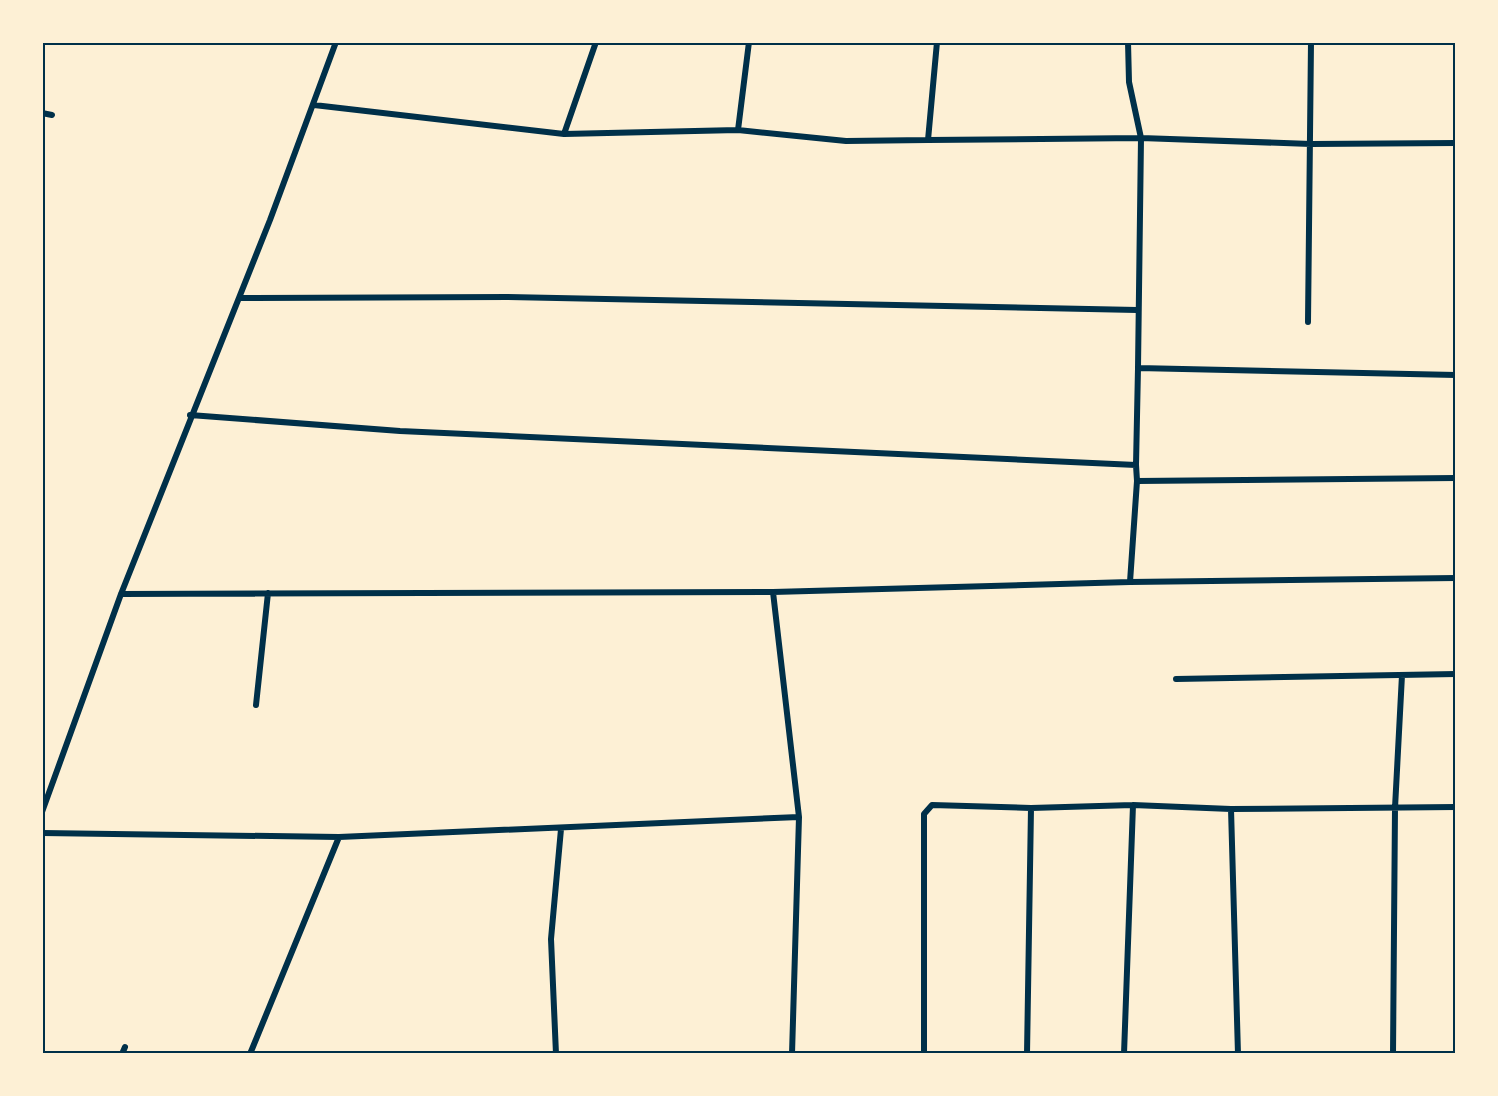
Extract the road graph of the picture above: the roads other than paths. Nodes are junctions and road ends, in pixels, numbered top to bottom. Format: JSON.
{"nodes":[{"id":1,"x":336,"y":42,"type":"edge"},
{"id":2,"x":596,"y":42,"type":"edge"},
{"id":3,"x":749,"y":42,"type":"edge"},
{"id":4,"x":937,"y":42,"type":"edge"},
{"id":5,"x":1128,"y":42,"type":"edge"},
{"id":6,"x":1311,"y":42,"type":"edge"},
{"id":7,"x":314,"y":105,"type":"junction"},
{"id":8,"x":42,"y":113,"type":"edge"},
{"id":9,"x":52,"y":115,"type":"dead end"},
{"id":10,"x":738,"y":130,"type":"junction"},
{"id":11,"x":564,"y":134,"type":"junction"},
{"id":12,"x":1142,"y":138,"type":"junction"},
{"id":13,"x":928,"y":140,"type":"junction"},
{"id":14,"x":1456,"y":143,"type":"edge"},
{"id":15,"x":1311,"y":144,"type":"junction"},
{"id":16,"x":239,"y":298,"type":"junction"},
{"id":17,"x":1137,"y":310,"type":"junction"},
{"id":18,"x":1308,"y":322,"type":"dead end"},
{"id":19,"x":1138,"y":368,"type":"junction"},
{"id":20,"x":1456,"y":375,"type":"edge"},
{"id":21,"x":190,"y":415,"type":"junction"},
{"id":22,"x":1136,"y":465,"type":"junction"},
{"id":23,"x":1456,"y":478,"type":"edge"},
{"id":24,"x":1137,"y":481,"type":"junction"},
{"id":25,"x":1456,"y":578,"type":"edge"},
{"id":26,"x":1130,"y":582,"type":"junction"},
{"id":27,"x":773,"y":592,"type":"junction"},
{"id":28,"x":268,"y":593,"type":"junction"},
{"id":29,"x":122,"y":594,"type":"junction"},
{"id":30,"x":1456,"y":674,"type":"edge"},
{"id":31,"x":1402,"y":675,"type":"junction"},
{"id":32,"x":1176,"y":678,"type":"dead end"},
{"id":33,"x":256,"y":705,"type":"dead end"},
{"id":34,"x":1133,"y":805,"type":"junction"},
{"id":35,"x":1456,"y":807,"type":"edge"},
{"id":36,"x":1030,"y":808,"type":"junction"},
{"id":37,"x":1395,"y":808,"type":"junction"},
{"id":38,"x":1231,"y":809,"type":"junction"},
{"id":39,"x":42,"y":812,"type":"edge"},
{"id":40,"x":799,"y":817,"type":"junction"},
{"id":41,"x":561,"y":829,"type":"junction"},
{"id":42,"x":42,"y":833,"type":"edge"},
{"id":43,"x":339,"y":837,"type":"junction"},
{"id":44,"x":250,"y":1054,"type":"edge"},
{"id":45,"x":556,"y":1054,"type":"edge"},
{"id":46,"x":792,"y":1054,"type":"edge"},
{"id":47,"x":924,"y":1054,"type":"edge"},
{"id":48,"x":1027,"y":1054,"type":"edge"},
{"id":49,"x":1124,"y":1054,"type":"edge"},
{"id":50,"x":1238,"y":1054,"type":"edge"},
{"id":51,"x":1394,"y":1054,"type":"edge"}],
"edges":[{"from":1,"to":7,"type":"street"},
{"from":2,"to":11,"type":"street"},
{"from":3,"to":10,"type":"street"},
{"from":4,"to":13,"type":"street"},
{"from":5,"to":12,"type":"street"},
{"from":6,"to":15,"type":"street"},
{"from":7,"to":11,"type":"street"},
{"from":7,"to":16,"type":"street"},
{"from":8,"to":9,"type":"street"},
{"from":10,"to":11,"type":"street"},
{"from":10,"to":13,"type":"street"},
{"from":12,"to":13,"type":"street"},
{"from":12,"to":15,"type":"street"},
{"from":12,"to":17,"type":"street"},
{"from":14,"to":15,"type":"street"},
{"from":15,"to":18,"type":"street"},
{"from":16,"to":17,"type":"street"},
{"from":16,"to":21,"type":"street"},
{"from":17,"to":19,"type":"street"},
{"from":19,"to":20,"type":"street"},
{"from":19,"to":22,"type":"street"},
{"from":21,"to":22,"type":"street"},
{"from":21,"to":29,"type":"street"},
{"from":22,"to":24,"type":"street"},
{"from":23,"to":24,"type":"street"},
{"from":24,"to":26,"type":"street"},
{"from":25,"to":26,"type":"street"},
{"from":26,"to":27,"type":"street"},
{"from":27,"to":28,"type":"street"},
{"from":27,"to":40,"type":"street"},
{"from":28,"to":29,"type":"street"},
{"from":28,"to":33,"type":"street"},
{"from":29,"to":39,"type":"street"},
{"from":30,"to":31,"type":"street"},
{"from":31,"to":32,"type":"street"},
{"from":31,"to":37,"type":"street"},
{"from":34,"to":36,"type":"street"},
{"from":34,"to":38,"type":"street"},
{"from":34,"to":49,"type":"street"},
{"from":35,"to":37,"type":"street"},
{"from":36,"to":47,"type":"street"},
{"from":36,"to":48,"type":"street"},
{"from":37,"to":38,"type":"street"},
{"from":37,"to":51,"type":"street"},
{"from":38,"to":50,"type":"street"},
{"from":40,"to":41,"type":"street"},
{"from":40,"to":46,"type":"street"},
{"from":41,"to":43,"type":"street"},
{"from":41,"to":45,"type":"street"},
{"from":42,"to":43,"type":"street"},
{"from":43,"to":44,"type":"street"}]}
